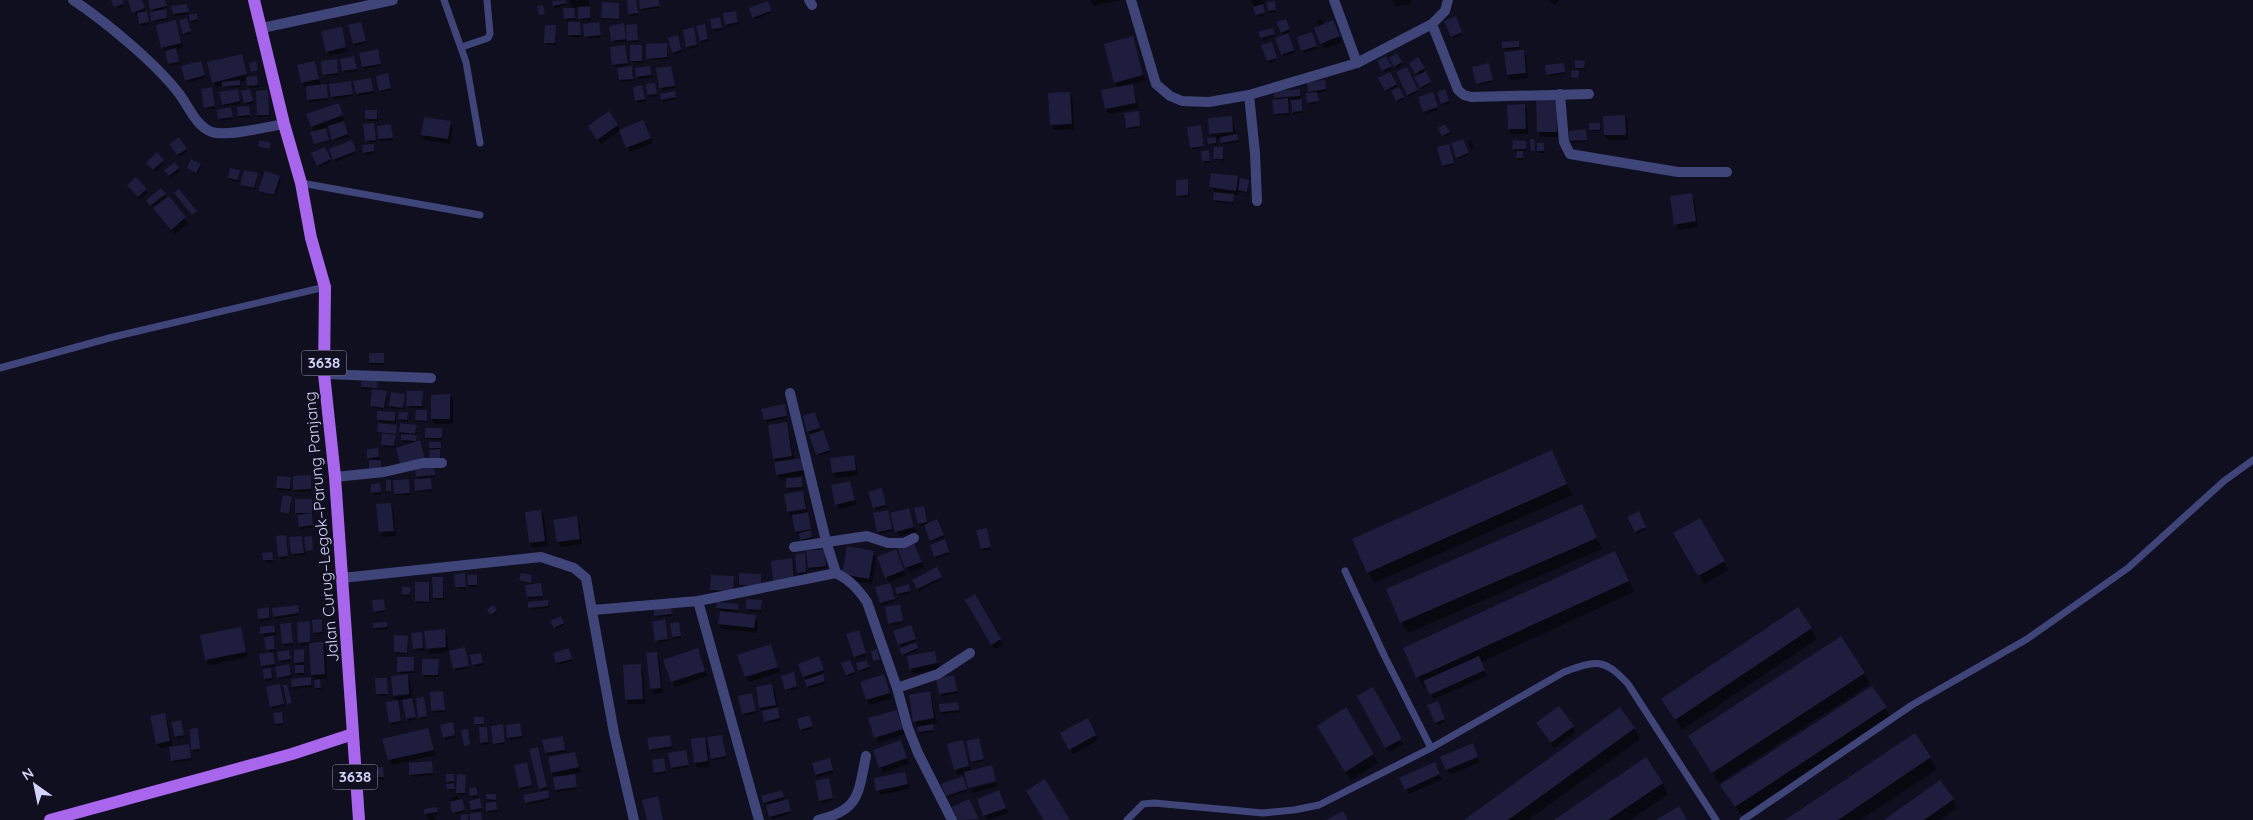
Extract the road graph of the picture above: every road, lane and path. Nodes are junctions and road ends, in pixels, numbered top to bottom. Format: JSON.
{"nodes":[{"id":1,"x":73,"y":0,"type":"edge"},
{"id":2,"x":254,"y":0,"type":"edge"},
{"id":3,"x":393,"y":0,"type":"edge"},
{"id":4,"x":444,"y":0,"type":"edge"},
{"id":5,"x":487,"y":0,"type":"edge"},
{"id":6,"x":1131,"y":0,"type":"edge"},
{"id":7,"x":1334,"y":0,"type":"edge"},
{"id":8,"x":1448,"y":0,"type":"edge"},
{"id":9,"x":1432,"y":24,"type":"junction"},
{"id":10,"x":262,"y":28,"type":"junction"},
{"id":11,"x":462,"y":47,"type":"junction"},
{"id":12,"x":1357,"y":64,"type":"junction"},
{"id":13,"x":1560,"y":94,"type":"junction"},
{"id":14,"x":1589,"y":94,"type":"dead end"},
{"id":15,"x":1249,"y":95,"type":"junction"},
{"id":16,"x":284,"y":124,"type":"junction"},
{"id":17,"x":480,"y":143,"type":"dead end"},
{"id":18,"x":1727,"y":172,"type":"dead end"},
{"id":19,"x":301,"y":183,"type":"junction"},
{"id":20,"x":1257,"y":201,"type":"dead end"},
{"id":21,"x":480,"y":215,"type":"dead end"},
{"id":22,"x":325,"y":287,"type":"junction"},
{"id":23,"x":0,"y":368,"type":"edge"},
{"id":24,"x":324,"y":374,"type":"junction"},
{"id":25,"x":431,"y":378,"type":"dead end"},
{"id":26,"x":790,"y":393,"type":"dead end"},
{"id":27,"x":2253,"y":460,"type":"edge"},
{"id":28,"x":442,"y":464,"type":"dead end"},
{"id":29,"x":335,"y":476,"type":"junction"},
{"id":30,"x":914,"y":538,"type":"dead end"},
{"id":31,"x":826,"y":541,"type":"junction"},
{"id":32,"x":794,"y":547,"type":"dead end"},
{"id":33,"x":1345,"y":571,"type":"dead end"},
{"id":34,"x":836,"y":573,"type":"junction"},
{"id":35,"x":342,"y":578,"type":"junction"},
{"id":36,"x":698,"y":600,"type":"junction"},
{"id":37,"x":593,"y":610,"type":"junction"},
{"id":38,"x":970,"y":653,"type":"dead end"},
{"id":39,"x":898,"y":688,"type":"junction"},
{"id":40,"x":353,"y":734,"type":"junction"},
{"id":41,"x":1431,"y":748,"type":"junction"},
{"id":42,"x":866,"y":756,"type":"dead end"},
{"id":43,"x":50,"y":820,"type":"edge"},
{"id":44,"x":359,"y":820,"type":"edge"},
{"id":45,"x":634,"y":820,"type":"edge"},
{"id":46,"x":759,"y":820,"type":"edge"},
{"id":47,"x":818,"y":820,"type":"edge"},
{"id":48,"x":952,"y":820,"type":"edge"},
{"id":49,"x":1127,"y":820,"type":"edge"},
{"id":50,"x":1716,"y":820,"type":"edge"},
{"id":51,"x":1743,"y":820,"type":"edge"}],
"edges":[{"from":1,"to":16,"type":"street"},
{"from":2,"to":10,"type":"main road","name":"Jalan Curug–Legok–Parung Panjang","number":"3638"},
{"from":3,"to":10,"type":"street"},
{"from":4,"to":11,"type":"lane"},
{"from":5,"to":11,"type":"lane"},
{"from":6,"to":15,"type":"street"},
{"from":7,"to":12,"type":"street"},
{"from":8,"to":9,"type":"street"},
{"from":9,"to":12,"type":"street"},
{"from":9,"to":13,"type":"street"},
{"from":10,"to":16,"type":"main road","name":"Jalan Curug–Legok–Parung Panjang","number":"3638"},
{"from":11,"to":17,"type":"lane"},
{"from":12,"to":15,"type":"street"},
{"from":13,"to":14,"type":"street"},
{"from":13,"to":18,"type":"street"},
{"from":15,"to":20,"type":"street"},
{"from":16,"to":19,"type":"main road","name":"Jalan Curug–Legok–Parung Panjang","number":"3638"},
{"from":19,"to":21,"type":"lane"},
{"from":19,"to":22,"type":"main road","name":"Jalan Curug–Legok–Parung Panjang","number":"3638"},
{"from":22,"to":23,"type":"lane"},
{"from":22,"to":24,"type":"main road","name":"Jalan Curug–Legok–Parung Panjang","number":"3638"},
{"from":24,"to":25,"type":"street"},
{"from":24,"to":29,"type":"main road","name":"Jalan Curug–Legok–Parung Panjang","number":"3638"},
{"from":26,"to":31,"type":"street"},
{"from":27,"to":51,"type":"lane"},
{"from":28,"to":29,"type":"street"},
{"from":29,"to":35,"type":"main road","name":"Jalan Curug–Legok–Parung Panjang","number":"3638"},
{"from":30,"to":31,"type":"street"},
{"from":31,"to":32,"type":"street"},
{"from":31,"to":34,"type":"street"},
{"from":33,"to":41,"type":"lane"},
{"from":34,"to":36,"type":"street"},
{"from":34,"to":39,"type":"street"},
{"from":35,"to":37,"type":"street"},
{"from":35,"to":40,"type":"main road","name":"Jalan Curug–Legok–Parung Panjang","number":"3638"},
{"from":36,"to":37,"type":"street"},
{"from":36,"to":46,"type":"street"},
{"from":37,"to":45,"type":"street"},
{"from":38,"to":39,"type":"street"},
{"from":39,"to":48,"type":"street"},
{"from":40,"to":43,"type":"main road"},
{"from":40,"to":44,"type":"main road","name":"Jalan Curug–Legok–Parung Panjang","number":"3638"},
{"from":41,"to":49,"type":"lane"},
{"from":41,"to":50,"type":"lane"},
{"from":42,"to":47,"type":"street"}]}
